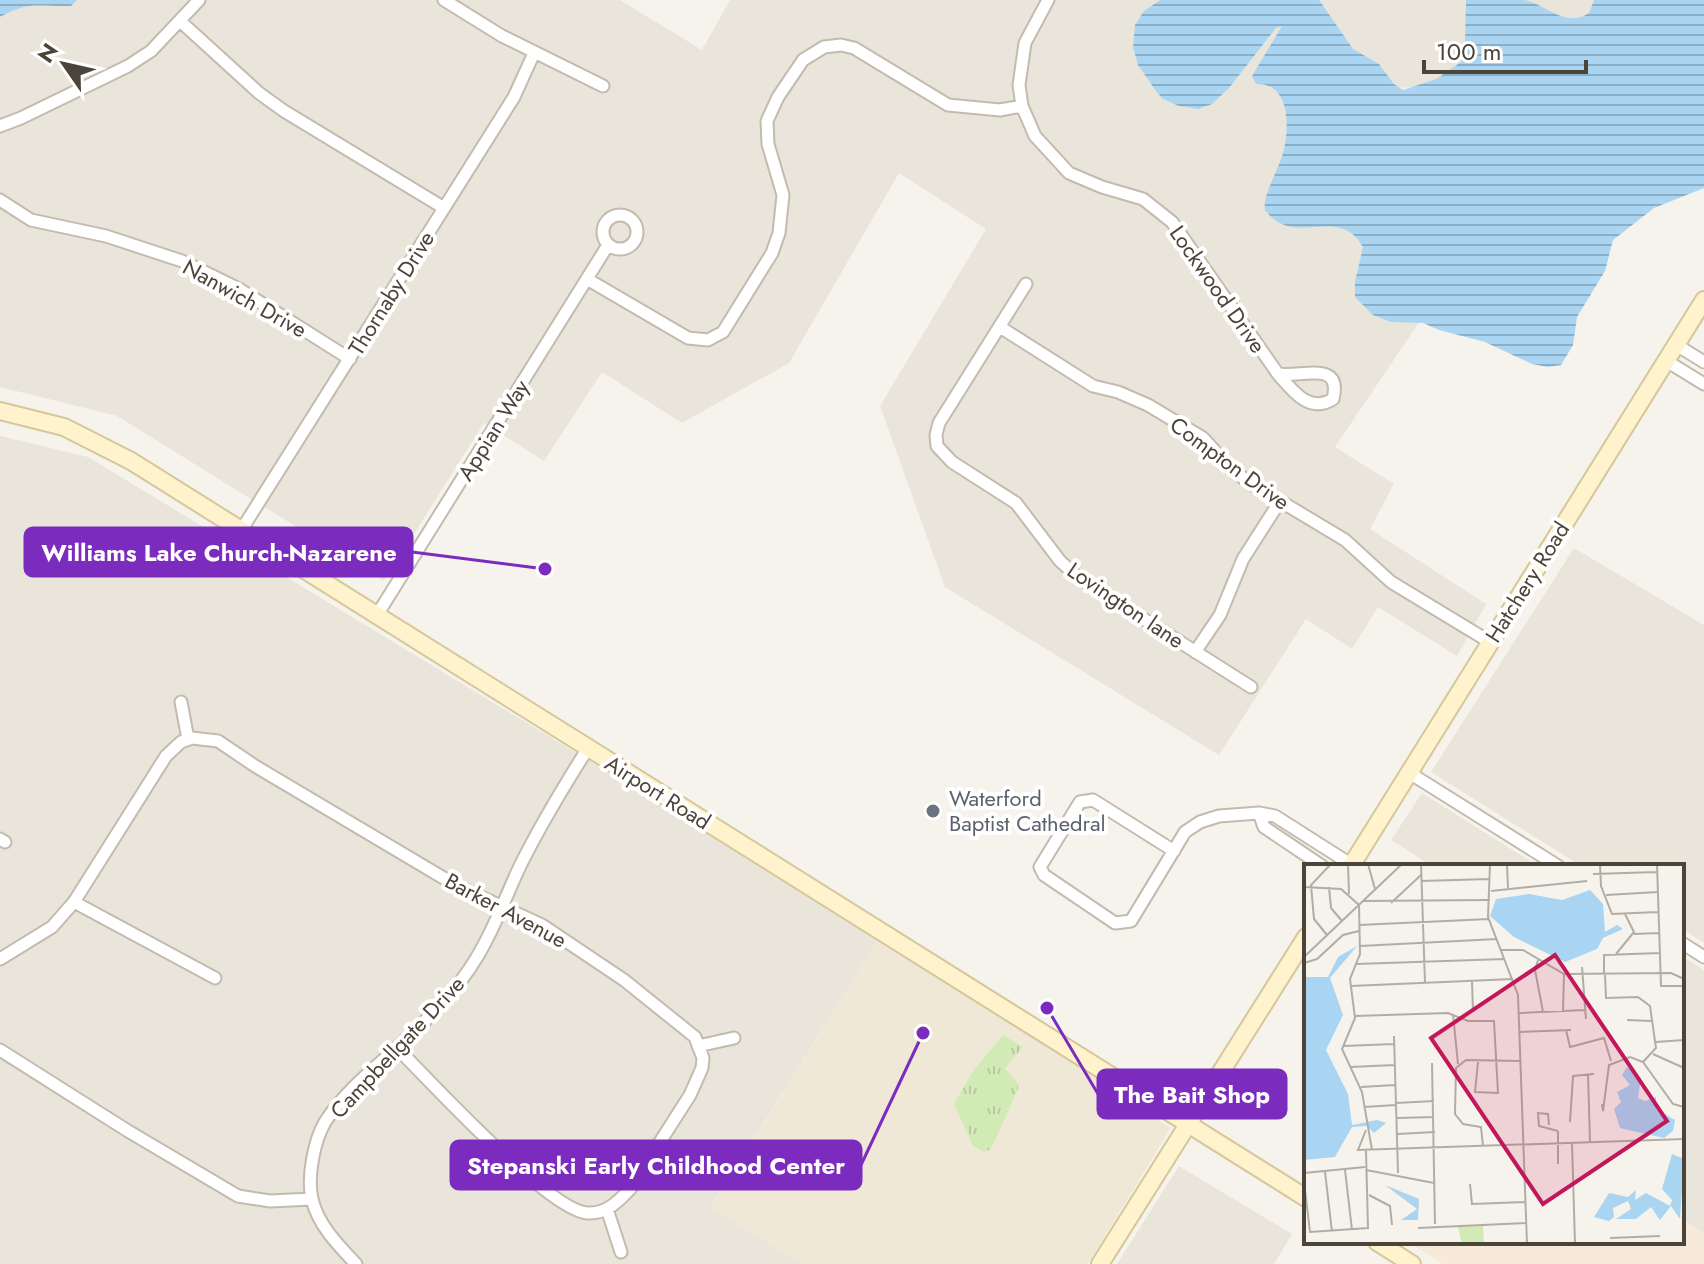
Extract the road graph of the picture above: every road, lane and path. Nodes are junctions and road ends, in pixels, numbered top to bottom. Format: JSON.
{"nodes":[{"id":1,"x":199,"y":0,"type":"edge"},
{"id":2,"x":444,"y":0,"type":"edge"},
{"id":3,"x":1048,"y":0,"type":"edge"},
{"id":4,"x":180,"y":21,"type":"junction"},
{"id":5,"x":534,"y":53,"type":"junction"},
{"id":6,"x":603,"y":86,"type":"dead end"},
{"id":7,"x":1022,"y":106,"type":"junction"},
{"id":8,"x":0,"y":126,"type":"edge"},
{"id":9,"x":0,"y":200,"type":"edge"},
{"id":10,"x":444,"y":208,"type":"junction"},
{"id":11,"x":608,"y":245,"type":"dead end"},
{"id":12,"x":587,"y":279,"type":"junction"},
{"id":13,"x":1026,"y":284,"type":"dead end"},
{"id":14,"x":1704,"y":300,"type":"edge"},
{"id":15,"x":1000,"y":327,"type":"junction"},
{"id":16,"x":1675,"y":344,"type":"junction"},
{"id":17,"x":350,"y":359,"type":"junction"},
{"id":18,"x":1665,"y":360,"type":"junction"},
{"id":19,"x":1704,"y":362,"type":"edge"},
{"id":20,"x":1278,"y":374,"type":"junction"},
{"id":21,"x":1704,"y":384,"type":"edge"},
{"id":22,"x":0,"y":411,"type":"edge"},
{"id":23,"x":1280,"y":501,"type":"junction"},
{"id":24,"x":242,"y":529,"type":"junction"},
{"id":25,"x":377,"y":615,"type":"junction"},
{"id":26,"x":1490,"y":642,"type":"junction"},
{"id":27,"x":1195,"y":652,"type":"junction"},
{"id":28,"x":1251,"y":687,"type":"dead end"},
{"id":29,"x":181,"y":702,"type":"dead end"},
{"id":30,"x":188,"y":739,"type":"junction"},
{"id":31,"x":588,"y":748,"type":"junction"},
{"id":32,"x":1408,"y":772,"type":"junction"},
{"id":33,"x":1259,"y":813,"type":"junction"},
{"id":34,"x":1174,"y":851,"type":"junction"},
{"id":35,"x":1319,"y":864,"type":"edge"},
{"id":36,"x":1349,"y":864,"type":"edge"},
{"id":37,"x":1353,"y":864,"type":"edge"},
{"id":38,"x":1555,"y":864,"type":"edge"},
{"id":39,"x":74,"y":902,"type":"junction"},
{"id":40,"x":502,"y":908,"type":"junction"},
{"id":41,"x":1304,"y":940,"type":"edge"},
{"id":42,"x":1684,"y":944,"type":"edge"},
{"id":43,"x":1704,"y":957,"type":"edge"},
{"id":44,"x":0,"y":959,"type":"edge"},
{"id":45,"x":215,"y":978,"type":"dead end"},
{"id":46,"x":734,"y":1038,"type":"dead end"},
{"id":47,"x":698,"y":1046,"type":"junction"},
{"id":48,"x":397,"y":1048,"type":"junction"},
{"id":49,"x":0,"y":1050,"type":"edge"},
{"id":50,"x":1187,"y":1124,"type":"junction"},
{"id":51,"x":1304,"y":1197,"type":"edge"},
{"id":52,"x":312,"y":1199,"type":"junction"},
{"id":53,"x":607,"y":1209,"type":"junction"},
{"id":54,"x":1380,"y":1244,"type":"edge"},
{"id":55,"x":621,"y":1252,"type":"dead end"},
{"id":56,"x":356,"y":1264,"type":"edge"},
{"id":57,"x":1100,"y":1264,"type":"edge"},
{"id":58,"x":1412,"y":1264,"type":"edge"}],
"edges":[{"from":1,"to":4,"type":"street"},
{"from":2,"to":5,"type":"street"},
{"from":3,"to":7,"type":"street","name":"Lockwood Drive"},
{"from":4,"to":8,"type":"street"},
{"from":4,"to":10,"type":"street"},
{"from":5,"to":6,"type":"street"},
{"from":5,"to":10,"type":"street","name":"Thornaby Drive"},
{"from":7,"to":12,"type":"street"},
{"from":7,"to":20,"type":"street","name":"Lockwood Drive"},
{"from":9,"to":17,"type":"street","name":"Nanwich Drive"},
{"from":10,"to":17,"type":"street","name":"Thornaby Drive"},
{"from":11,"to":12,"type":"street","name":"Appian Way"},
{"from":12,"to":25,"type":"street","name":"Appian Way"},
{"from":13,"to":15,"type":"street","name":"Lovington lane"},
{"from":14,"to":16,"type":"street","name":"Hatchery Road"},
{"from":15,"to":23,"type":"street","name":"Compton Drive"},
{"from":15,"to":27,"type":"street","name":"Lovington lane"},
{"from":16,"to":18,"type":"street","name":"Hatchery Road"},
{"from":16,"to":19,"type":"street"},
{"from":17,"to":24,"type":"street","name":"Thornaby Drive"},
{"from":18,"to":21,"type":"street"},
{"from":18,"to":26,"type":"street","name":"Hatchery Road"},
{"from":20,"to":20,"type":"street","name":"Lockwood Drive"},
{"from":22,"to":24,"type":"street","name":"Airport Road"},
{"from":23,"to":26,"type":"street","name":"Compton Drive"},
{"from":23,"to":27,"type":"street"},
{"from":24,"to":25,"type":"street","name":"Airport Road"},
{"from":25,"to":31,"type":"street","name":"Airport Road"},
{"from":26,"to":32,"type":"street","name":"Hatchery Road"},
{"from":27,"to":28,"type":"street","name":"Lovington lane"},
{"from":29,"to":30,"type":"street"},
{"from":30,"to":39,"type":"street"},
{"from":30,"to":40,"type":"street","name":"Barker Avenue"},
{"from":31,"to":40,"type":"street","name":"Campbellgate Drive"},
{"from":31,"to":50,"type":"street","name":"Airport Road"},
{"from":32,"to":37,"type":"street","name":"Hatchery Road"},
{"from":32,"to":38,"type":"street"},
{"from":33,"to":34,"type":"street"},
{"from":33,"to":35,"type":"street"},
{"from":33,"to":36,"type":"street"},
{"from":34,"to":34,"type":"street"},
{"from":39,"to":44,"type":"street"},
{"from":39,"to":45,"type":"street"},
{"from":40,"to":47,"type":"street","name":"Barker Avenue"},
{"from":40,"to":48,"type":"street","name":"Campbellgate Drive"},
{"from":41,"to":50,"type":"street"},
{"from":42,"to":43,"type":"street"},
{"from":46,"to":47,"type":"street"},
{"from":47,"to":53,"type":"street"},
{"from":48,"to":52,"type":"street","name":"Campbellgate Drive"},
{"from":48,"to":53,"type":"street"},
{"from":49,"to":52,"type":"street"},
{"from":50,"to":51,"type":"street","name":"Airport Road"},
{"from":50,"to":57,"type":"street"},
{"from":52,"to":56,"type":"street","name":"Campbellgate Drive"},
{"from":53,"to":55,"type":"street"},
{"from":54,"to":58,"type":"street"}]}
